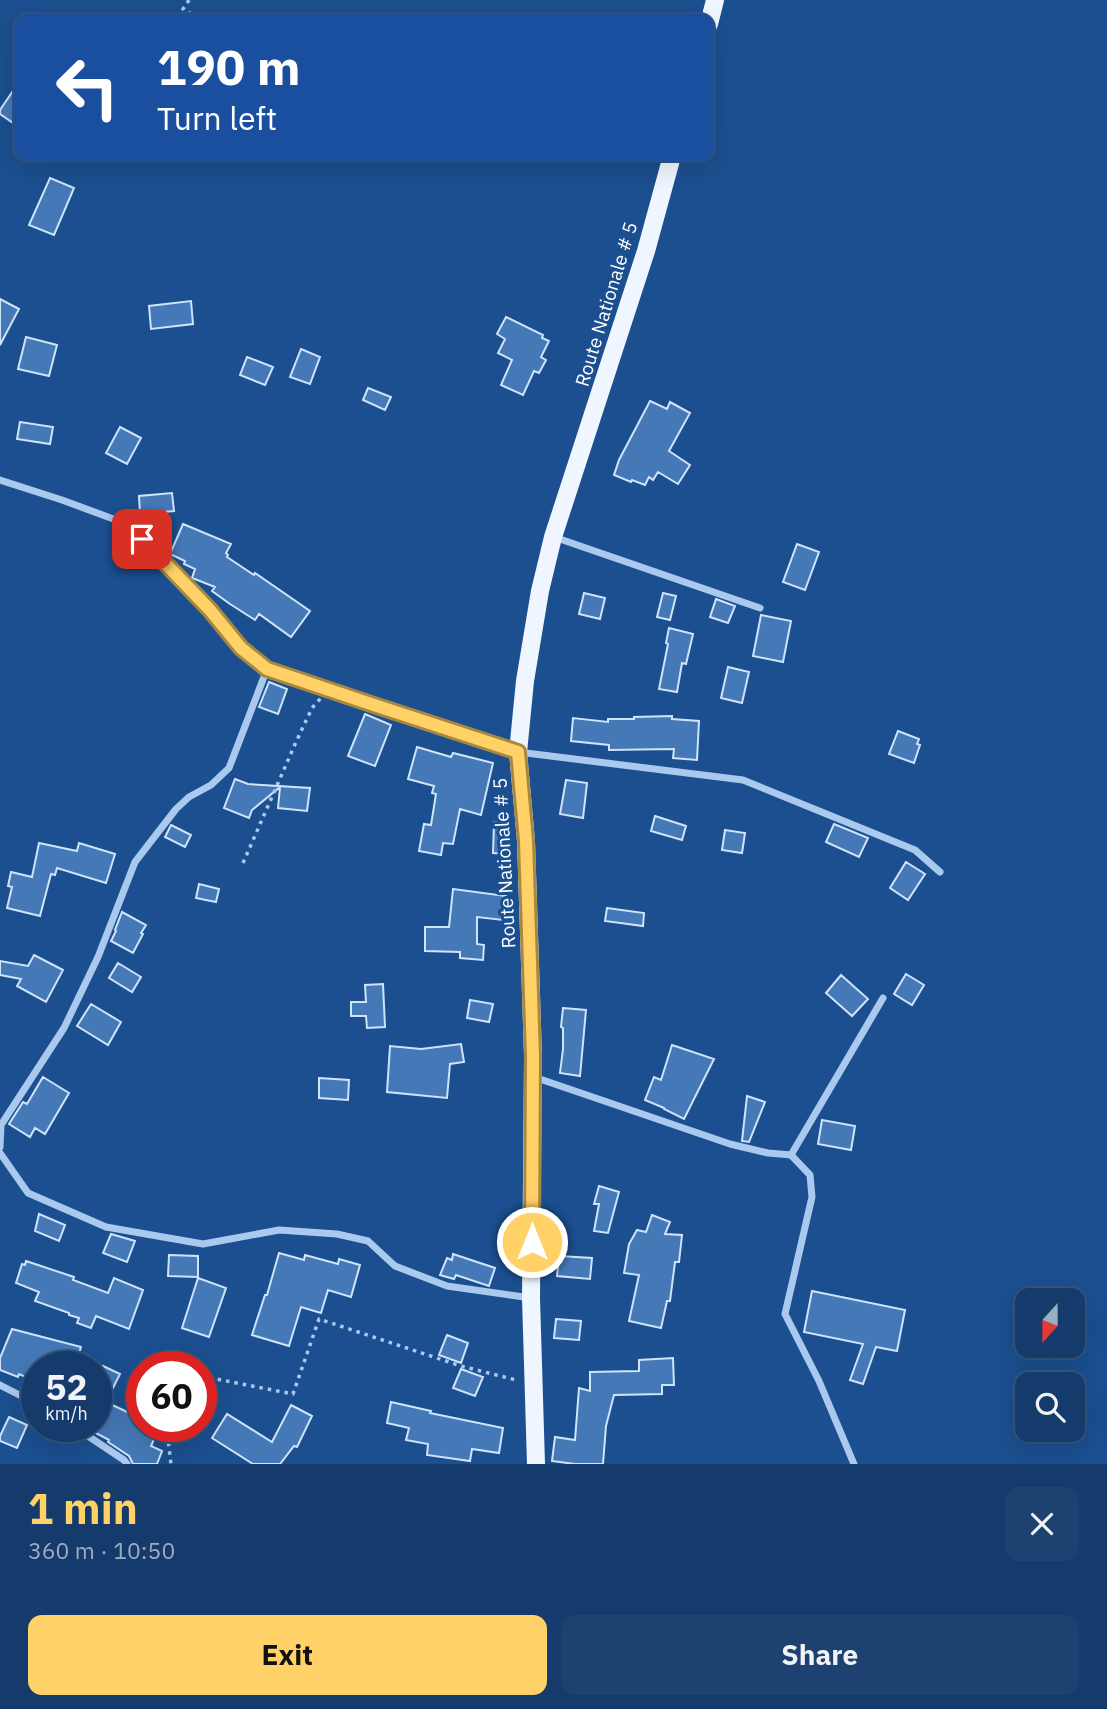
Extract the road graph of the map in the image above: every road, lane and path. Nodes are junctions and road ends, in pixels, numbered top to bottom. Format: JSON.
{"nodes":[{"id":1,"x":189,"y":0,"type":"edge"},
{"id":2,"x":192,"y":14,"type":"edge"},
{"id":3,"x":671,"y":161,"type":"edge"},
{"id":4,"x":0,"y":480,"type":"edge"},
{"id":5,"x":553,"y":537,"type":"junction"},
{"id":6,"x":760,"y":608,"type":"dead end"},
{"id":7,"x":267,"y":669,"type":"junction"},
{"id":8,"x":328,"y":690,"type":"junction"},
{"id":9,"x":518,"y":752,"type":"junction"},
{"id":10,"x":243,"y":863,"type":"dead end"},
{"id":11,"x":940,"y":872,"type":"dead end"},
{"id":12,"x":883,"y":998,"type":"dead end"},
{"id":13,"x":533,"y":1076,"type":"junction"},
{"id":14,"x":0,"y":1147,"type":"edge"},
{"id":15,"x":0,"y":1153,"type":"edge"},
{"id":16,"x":791,"y":1155,"type":"junction"},
{"id":17,"x":531,"y":1298,"type":"junction"},
{"id":18,"x":217,"y":1379,"type":"edge"},
{"id":19,"x":534,"y":1384,"type":"junction"},
{"id":20,"x":0,"y":1385,"type":"edge"},
{"id":21,"x":21,"y":1396,"type":"edge"},
{"id":22,"x":97,"y":1442,"type":"edge"},
{"id":23,"x":168,"y":1442,"type":"edge"},
{"id":24,"x":127,"y":1464,"type":"edge"},
{"id":25,"x":170,"y":1464,"type":"edge"},
{"id":26,"x":536,"y":1464,"type":"edge"},
{"id":27,"x":854,"y":1464,"type":"edge"}],
"edges":[{"from":1,"to":2,"type":"path"},
{"from":3,"to":5,"type":"main road","name":"Route Nationale # 5"},
{"from":4,"to":7,"type":"street"},
{"from":5,"to":6,"type":"street"},
{"from":5,"to":9,"type":"main road","name":"Route Nationale # 5"},
{"from":7,"to":8,"type":"street"},
{"from":7,"to":14,"type":"street"},
{"from":8,"to":9,"type":"street"},
{"from":8,"to":10,"type":"path"},
{"from":9,"to":11,"type":"street"},
{"from":9,"to":13,"type":"main road","name":"Route Nationale # 5"},
{"from":12,"to":16,"type":"street"},
{"from":13,"to":16,"type":"street"},
{"from":13,"to":17,"type":"main road","name":"Route Nationale # 5"},
{"from":15,"to":17,"type":"street"},
{"from":16,"to":27,"type":"street"},
{"from":17,"to":19,"type":"main road","name":"Route Nationale # 5"},
{"from":18,"to":19,"type":"path"},
{"from":19,"to":26,"type":"main road","name":"Route Nationale # 5"},
{"from":20,"to":21,"type":"street"},
{"from":22,"to":24,"type":"street"},
{"from":23,"to":25,"type":"path"}]}
